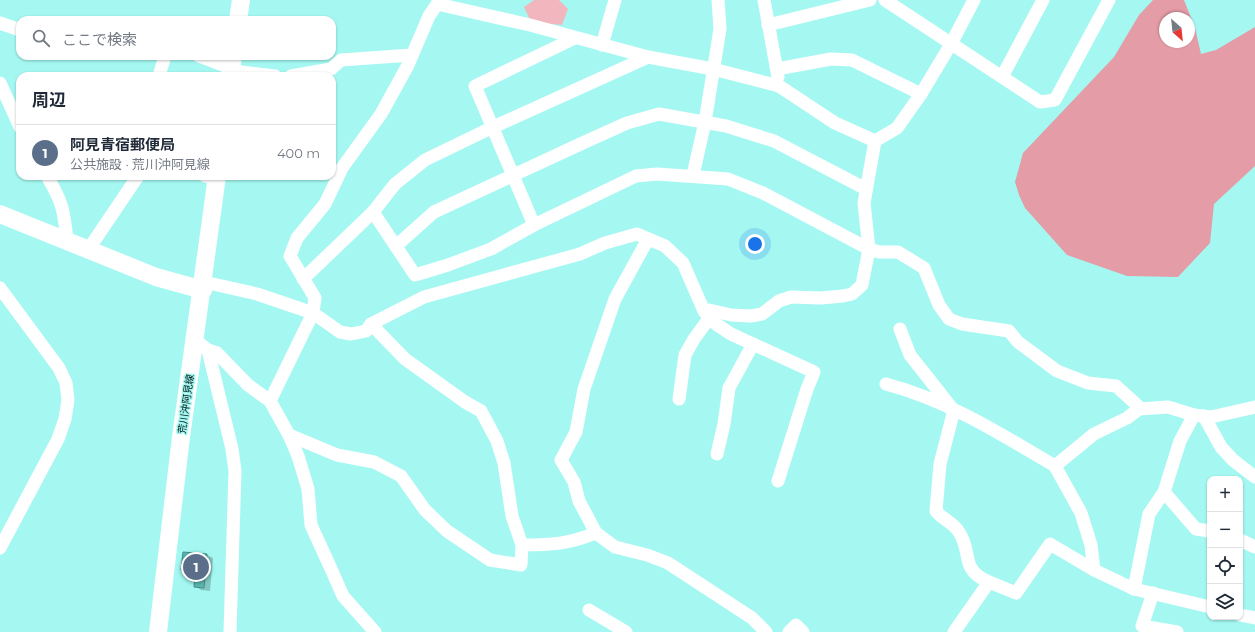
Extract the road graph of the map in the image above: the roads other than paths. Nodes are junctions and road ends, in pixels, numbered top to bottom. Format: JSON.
{"nodes":[{"id":1,"x":241,"y":0,"type":"edge"},
{"id":2,"x":615,"y":0,"type":"edge"},
{"id":3,"x":718,"y":0,"type":"edge"},
{"id":4,"x":764,"y":0,"type":"edge"},
{"id":5,"x":870,"y":0,"type":"edge"},
{"id":6,"x":885,"y":0,"type":"edge"},
{"id":7,"x":974,"y":0,"type":"edge"},
{"id":8,"x":1043,"y":0,"type":"edge"},
{"id":9,"x":1109,"y":0,"type":"edge"},
{"id":10,"x":438,"y":1,"type":"edge"},
{"id":11,"x":907,"y":6,"type":"edge"},
{"id":12,"x":239,"y":16,"type":"edge"},
{"id":13,"x":0,"y":23,"type":"edge"},
{"id":14,"x":768,"y":25,"type":"junction"},
{"id":15,"x":16,"y":29,"type":"edge"},
{"id":16,"x":575,"y":38,"type":"junction"},
{"id":17,"x":951,"y":44,"type":"junction"},
{"id":18,"x":602,"y":45,"type":"junction"},
{"id":19,"x":412,"y":55,"type":"junction"},
{"id":20,"x":648,"y":57,"type":"junction"},
{"id":21,"x":164,"y":60,"type":"edge"},
{"id":22,"x":212,"y":60,"type":"edge"},
{"id":23,"x":232,"y":66,"type":"edge"},
{"id":24,"x":714,"y":69,"type":"junction"},
{"id":25,"x":777,"y":70,"type":"junction"},
{"id":26,"x":160,"y":72,"type":"edge"},
{"id":27,"x":314,"y":72,"type":"edge"},
{"id":28,"x":1002,"y":76,"type":"junction"},
{"id":29,"x":0,"y":84,"type":"edge"},
{"id":30,"x":779,"y":86,"type":"junction"},
{"id":31,"x":921,"y":94,"type":"junction"},
{"id":32,"x":16,"y":118,"type":"edge"},
{"id":33,"x":705,"y":122,"type":"junction"},
{"id":34,"x":492,"y":128,"type":"junction"},
{"id":35,"x":875,"y":142,"type":"junction"},
{"id":36,"x":512,"y":175,"type":"junction"},
{"id":37,"x":693,"y":175,"type":"junction"},
{"id":38,"x":49,"y":180,"type":"edge"},
{"id":39,"x":135,"y":180,"type":"edge"},
{"id":40,"x":213,"y":180,"type":"edge"},
{"id":41,"x":866,"y":189,"type":"junction"},
{"id":42,"x":373,"y":212,"type":"junction"},
{"id":43,"x":0,"y":214,"type":"edge"},
{"id":44,"x":534,"y":225,"type":"junction"},
{"id":45,"x":648,"y":239,"type":"junction"},
{"id":46,"x":68,"y":242,"type":"junction"},
{"id":47,"x":396,"y":246,"type":"junction"},
{"id":48,"x":869,"y":249,"type":"junction"},
{"id":49,"x":88,"y":250,"type":"junction"},
{"id":50,"x":303,"y":279,"type":"junction"},
{"id":51,"x":203,"y":286,"type":"junction"},
{"id":52,"x":0,"y":288,"type":"edge"},
{"id":53,"x":313,"y":313,"type":"junction"},
{"id":54,"x":707,"y":314,"type":"junction"},
{"id":55,"x":371,"y":324,"type":"junction"},
{"id":56,"x":900,"y":329,"type":"dead end"},
{"id":57,"x":753,"y":344,"type":"junction"},
{"id":58,"x":202,"y":345,"type":"junction"},
{"id":59,"x":886,"y":384,"type":"dead end"},
{"id":60,"x":679,"y":399,"type":"dead end"},
{"id":61,"x":270,"y":401,"type":"junction"},
{"id":62,"x":951,"y":407,"type":"junction"},
{"id":63,"x":1255,"y":407,"type":"edge"},
{"id":64,"x":1139,"y":409,"type":"junction"},
{"id":65,"x":1200,"y":416,"type":"junction"},
{"id":66,"x":289,"y":435,"type":"junction"},
{"id":67,"x":717,"y":454,"type":"dead end"},
{"id":68,"x":1055,"y":466,"type":"junction"},
{"id":69,"x":1255,"y":478,"type":"edge"},
{"id":70,"x":778,"y":481,"type":"dead end"},
{"id":71,"x":1164,"y":492,"type":"junction"},
{"id":72,"x":1207,"y":531,"type":"edge"},
{"id":73,"x":596,"y":533,"type":"junction"},
{"id":74,"x":1243,"y":541,"type":"edge"},
{"id":75,"x":522,"y":545,"type":"junction"},
{"id":76,"x":1255,"y":547,"type":"edge"},
{"id":77,"x":0,"y":548,"type":"edge"},
{"id":78,"x":1094,"y":570,"type":"junction"},
{"id":79,"x":989,"y":582,"type":"junction"},
{"id":80,"x":1134,"y":589,"type":"junction"},
{"id":81,"x":1152,"y":594,"type":"junction"},
{"id":82,"x":1207,"y":606,"type":"edge"},
{"id":83,"x":589,"y":610,"type":"dead end"},
{"id":84,"x":1243,"y":616,"type":"edge"},
{"id":85,"x":1255,"y":618,"type":"edge"},
{"id":86,"x":158,"y":632,"type":"edge"},
{"id":87,"x":230,"y":632,"type":"edge"},
{"id":88,"x":374,"y":632,"type":"edge"},
{"id":89,"x":626,"y":632,"type":"edge"},
{"id":90,"x":766,"y":632,"type":"edge"},
{"id":91,"x":788,"y":632,"type":"edge"},
{"id":92,"x":803,"y":632,"type":"edge"},
{"id":93,"x":954,"y":632,"type":"edge"},
{"id":94,"x":1177,"y":632,"type":"edge"}],
"edges":[{"from":1,"to":12,"type":"main road"},
{"from":2,"to":18,"type":"street"},
{"from":3,"to":24,"type":"street"},
{"from":4,"to":14,"type":"street"},
{"from":5,"to":14,"type":"street"},
{"from":6,"to":11,"type":"street"},
{"from":7,"to":17,"type":"street"},
{"from":8,"to":28,"type":"street"},
{"from":9,"to":28,"type":"street"},
{"from":10,"to":16,"type":"street"},
{"from":10,"to":19,"type":"street"},
{"from":11,"to":17,"type":"street"},
{"from":13,"to":15,"type":"street"},
{"from":14,"to":25,"type":"street"},
{"from":16,"to":18,"type":"street"},
{"from":16,"to":34,"type":"street"},
{"from":17,"to":28,"type":"street"},
{"from":17,"to":31,"type":"street"},
{"from":18,"to":20,"type":"street"},
{"from":19,"to":27,"type":"street"},
{"from":19,"to":50,"type":"street"},
{"from":20,"to":24,"type":"street"},
{"from":20,"to":34,"type":"street"},
{"from":21,"to":26,"type":"street"},
{"from":22,"to":23,"type":"street"},
{"from":24,"to":30,"type":"street"},
{"from":24,"to":33,"type":"street"},
{"from":25,"to":30,"type":"street"},
{"from":25,"to":31,"type":"street"},
{"from":29,"to":32,"type":"street"},
{"from":30,"to":35,"type":"street"},
{"from":31,"to":35,"type":"street"},
{"from":33,"to":36,"type":"street"},
{"from":33,"to":37,"type":"street"},
{"from":33,"to":41,"type":"street"},
{"from":34,"to":36,"type":"street"},
{"from":34,"to":42,"type":"street"},
{"from":35,"to":41,"type":"street"},
{"from":36,"to":44,"type":"street"},
{"from":36,"to":47,"type":"street"},
{"from":37,"to":44,"type":"street"},
{"from":37,"to":48,"type":"street"},
{"from":38,"to":46,"type":"street"},
{"from":39,"to":49,"type":"street"},
{"from":40,"to":51,"type":"main road","name":"荒川沖阿見線"},
{"from":41,"to":48,"type":"street"},
{"from":42,"to":47,"type":"street"},
{"from":42,"to":50,"type":"street"},
{"from":43,"to":46,"type":"main road"},
{"from":44,"to":47,"type":"street"},
{"from":45,"to":54,"type":"street"},
{"from":45,"to":55,"type":"street"},
{"from":45,"to":73,"type":"street"},
{"from":46,"to":49,"type":"main road"},
{"from":48,"to":54,"type":"street"},
{"from":48,"to":64,"type":"street"},
{"from":49,"to":51,"type":"main road"},
{"from":50,"to":53,"type":"street"},
{"from":51,"to":53,"type":"street"},
{"from":51,"to":58,"type":"main road","name":"荒川沖阿見線"},
{"from":52,"to":77,"type":"street"},
{"from":53,"to":55,"type":"street"},
{"from":53,"to":61,"type":"street"},
{"from":54,"to":57,"type":"street"},
{"from":54,"to":60,"type":"street"},
{"from":55,"to":75,"type":"street"},
{"from":56,"to":62,"type":"street"},
{"from":57,"to":67,"type":"street"},
{"from":57,"to":70,"type":"street"},
{"from":58,"to":61,"type":"street"},
{"from":58,"to":86,"type":"main road","name":"荒川沖阿見線"},
{"from":58,"to":87,"type":"street"},
{"from":59,"to":62,"type":"street"},
{"from":61,"to":66,"type":"street"},
{"from":62,"to":68,"type":"street"},
{"from":62,"to":79,"type":"street"},
{"from":63,"to":65,"type":"street"},
{"from":64,"to":65,"type":"street"},
{"from":64,"to":68,"type":"street"},
{"from":65,"to":69,"type":"street"},
{"from":65,"to":71,"type":"street"},
{"from":66,"to":75,"type":"street"},
{"from":66,"to":88,"type":"street"},
{"from":68,"to":78,"type":"street"},
{"from":71,"to":72,"type":"street"},
{"from":71,"to":80,"type":"street"},
{"from":73,"to":75,"type":"street"},
{"from":73,"to":90,"type":"street"},
{"from":74,"to":76,"type":"street"},
{"from":78,"to":79,"type":"street"},
{"from":78,"to":80,"type":"street"},
{"from":79,"to":93,"type":"street"},
{"from":80,"to":81,"type":"street"},
{"from":81,"to":82,"type":"street"},
{"from":81,"to":94,"type":"street"},
{"from":83,"to":89,"type":"street"},
{"from":84,"to":85,"type":"street"},
{"from":91,"to":92,"type":"street"}]}
